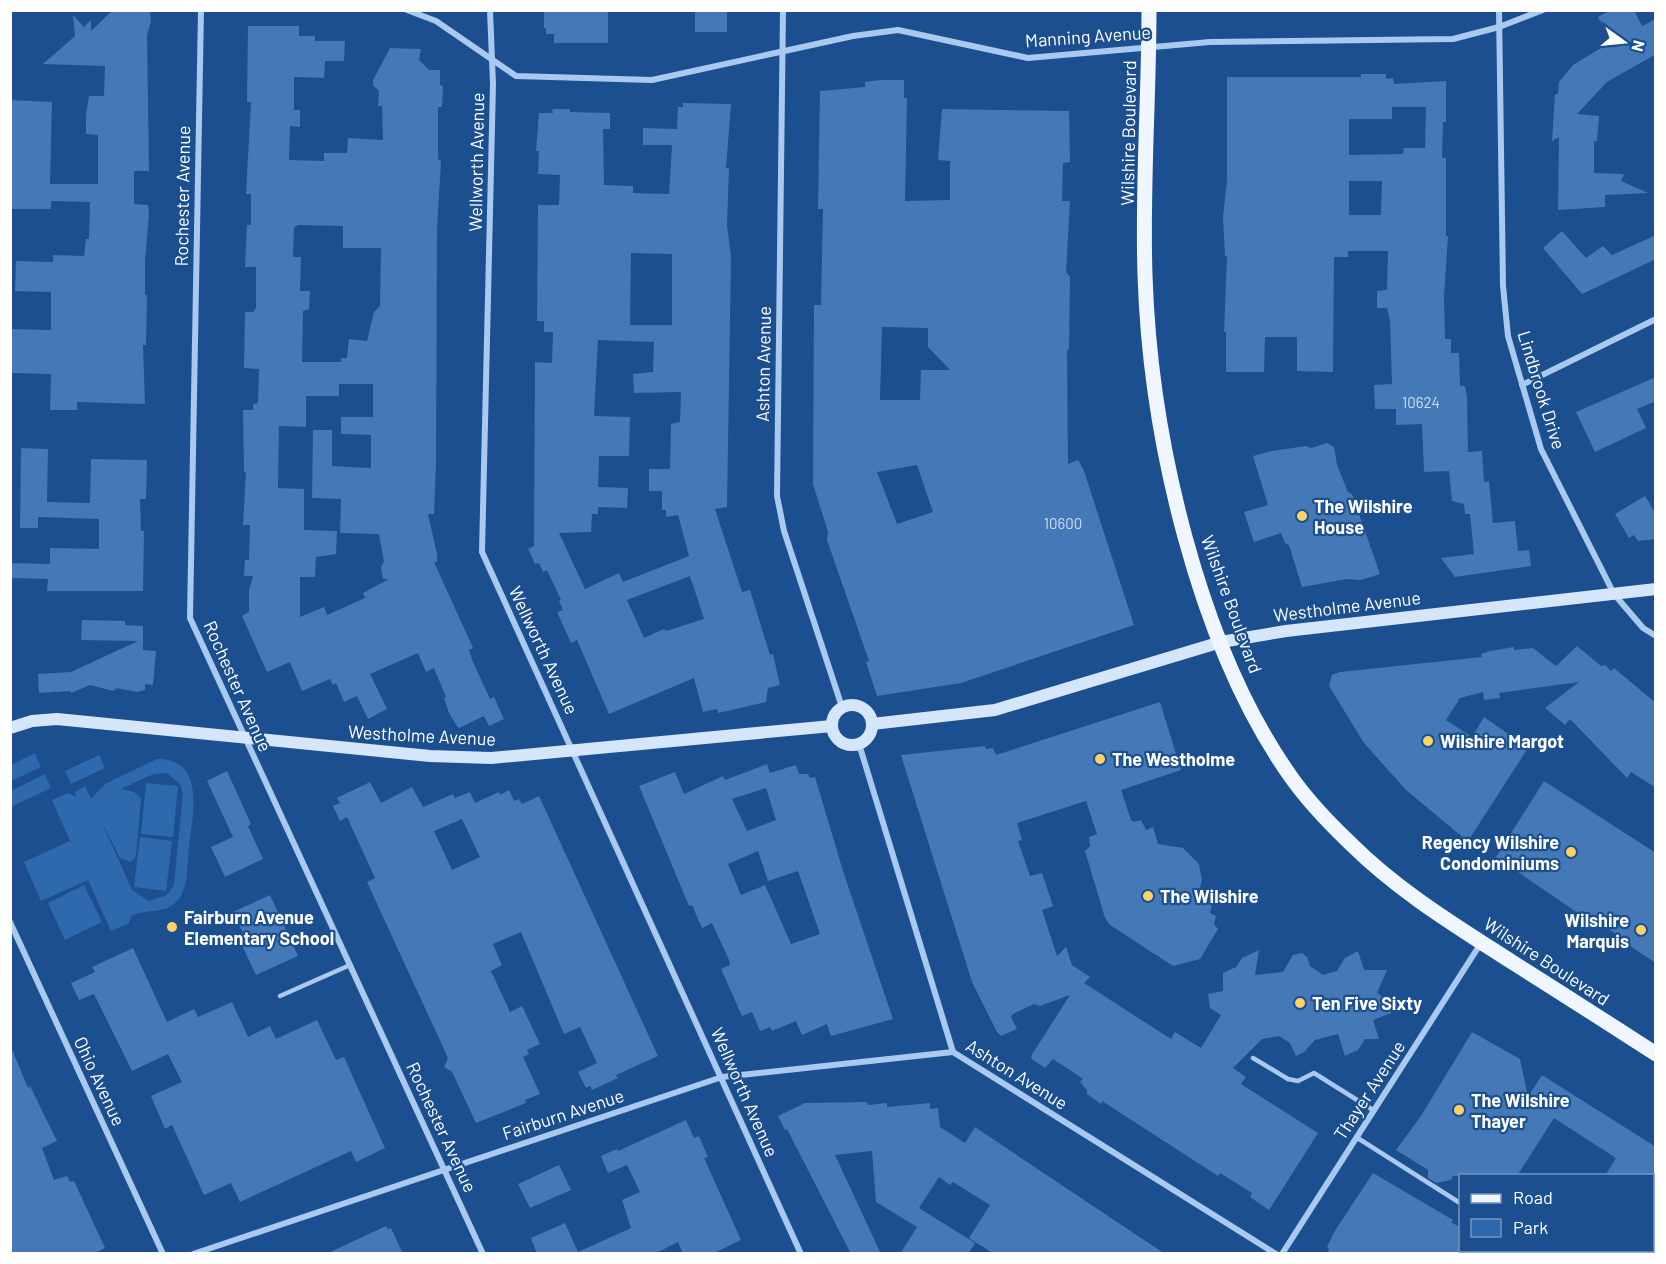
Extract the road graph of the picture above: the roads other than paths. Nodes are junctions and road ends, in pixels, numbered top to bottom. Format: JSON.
{"nodes":[{"id":1,"x":201,"y":10,"type":"edge"},
{"id":2,"x":407,"y":10,"type":"edge"},
{"id":3,"x":490,"y":10,"type":"edge"},
{"id":4,"x":783,"y":10,"type":"edge"},
{"id":5,"x":1149,"y":10,"type":"edge"},
{"id":6,"x":1499,"y":10,"type":"edge"},
{"id":7,"x":1543,"y":10,"type":"edge"},
{"id":8,"x":1499,"y":27,"type":"junction"},
{"id":9,"x":1149,"y":46,"type":"junction"},
{"id":10,"x":783,"y":51,"type":"junction"},
{"id":11,"x":492,"y":61,"type":"junction"},
{"id":12,"x":1656,"y":319,"type":"edge"},
{"id":13,"x":1522,"y":385,"type":"junction"},
{"id":14,"x":1656,"y":589,"type":"edge"},
{"id":15,"x":1614,"y":594,"type":"junction"},
{"id":16,"x":1656,"y":636,"type":"edge"},
{"id":17,"x":1221,"y":642,"type":"junction"},
{"id":18,"x":842,"y":707,"type":"junction"},
{"id":19,"x":872,"y":724,"type":"junction"},
{"id":20,"x":832,"y":726,"type":"junction"},
{"id":21,"x":10,"y":728,"type":"edge"},
{"id":22,"x":245,"y":739,"type":"junction"},
{"id":23,"x":859,"y":744,"type":"junction"},
{"id":24,"x":574,"y":751,"type":"junction"},
{"id":25,"x":10,"y":922,"type":"edge"},
{"id":26,"x":1481,"y":942,"type":"junction"},
{"id":27,"x":350,"y":965,"type":"junction"},
{"id":28,"x":280,"y":996,"type":"dead end"},
{"id":29,"x":953,"y":1052,"type":"junction"},
{"id":30,"x":1656,"y":1054,"type":"edge"},
{"id":31,"x":1253,"y":1058,"type":"dead end"},
{"id":32,"x":722,"y":1077,"type":"junction"},
{"id":33,"x":1373,"y":1110,"type":"junction"},
{"id":34,"x":1356,"y":1137,"type":"junction"},
{"id":35,"x":445,"y":1168,"type":"junction"},
{"id":36,"x":1459,"y":1202,"type":"edge"},
{"id":37,"x":163,"y":1254,"type":"edge"},
{"id":38,"x":193,"y":1254,"type":"edge"},
{"id":39,"x":483,"y":1254,"type":"edge"},
{"id":40,"x":801,"y":1254,"type":"edge"},
{"id":41,"x":1276,"y":1254,"type":"edge"},
{"id":42,"x":1282,"y":1254,"type":"edge"}],
"edges":[{"from":1,"to":22,"type":"street","name":"Rochester Avenue"},
{"from":2,"to":11,"type":"street","name":"Manning Avenue"},
{"from":3,"to":11,"type":"street","name":"Wellworth Avenue"},
{"from":4,"to":10,"type":"street","name":"Ashton Avenue"},
{"from":5,"to":9,"type":"main road","name":"Wilshire Boulevard"},
{"from":6,"to":8,"type":"street","name":"Lindbrook Drive"},
{"from":7,"to":8,"type":"street","name":"Manning Avenue"},
{"from":8,"to":9,"type":"street","name":"Manning Avenue"},
{"from":8,"to":13,"type":"street","name":"Lindbrook Drive"},
{"from":9,"to":10,"type":"street","name":"Manning Avenue"},
{"from":9,"to":17,"type":"main road","name":"Wilshire Boulevard"},
{"from":10,"to":11,"type":"street","name":"Manning Avenue"},
{"from":10,"to":18,"type":"street","name":"Ashton Avenue"},
{"from":11,"to":24,"type":"street","name":"Wellworth Avenue"},
{"from":12,"to":13,"type":"street"},
{"from":13,"to":15,"type":"street","name":"Lindbrook Drive"},
{"from":14,"to":15,"type":"street","name":"Westholme Avenue"},
{"from":15,"to":16,"type":"street","name":"Lindbrook Drive"},
{"from":15,"to":17,"type":"street","name":"Westholme Avenue"},
{"from":17,"to":19,"type":"street","name":"Westholme Avenue"},
{"from":17,"to":26,"type":"main road","name":"Wilshire Boulevard"},
{"from":18,"to":19,"type":"street"},
{"from":18,"to":20,"type":"street"},
{"from":19,"to":23,"type":"street"},
{"from":20,"to":23,"type":"street"},
{"from":20,"to":24,"type":"street","name":"Westholme Avenue"},
{"from":21,"to":22,"type":"street","name":"Westholme Avenue"},
{"from":22,"to":24,"type":"street","name":"Westholme Avenue"},
{"from":22,"to":27,"type":"street","name":"Rochester Avenue"},
{"from":23,"to":29,"type":"street","name":"Ashton Avenue"},
{"from":24,"to":32,"type":"street","name":"Wellworth Avenue"},
{"from":25,"to":37,"type":"street","name":"Ohio Avenue"},
{"from":26,"to":30,"type":"main road","name":"Wilshire Boulevard"},
{"from":26,"to":33,"type":"street","name":"Thayer Avenue"},
{"from":27,"to":28,"type":"lane"},
{"from":27,"to":35,"type":"street","name":"Rochester Avenue"},
{"from":29,"to":32,"type":"street","name":"Fairburn Avenue"},
{"from":29,"to":41,"type":"street","name":"Ashton Avenue"},
{"from":31,"to":33,"type":"lane"},
{"from":32,"to":35,"type":"street","name":"Fairburn Avenue"},
{"from":32,"to":40,"type":"street","name":"Wellworth Avenue"},
{"from":33,"to":34,"type":"street","name":"Thayer Avenue"},
{"from":34,"to":36,"type":"lane"},
{"from":34,"to":42,"type":"street","name":"Thayer Avenue"},
{"from":35,"to":38,"type":"street","name":"Fairburn Avenue"},
{"from":35,"to":39,"type":"street","name":"Rochester Avenue"}]}
